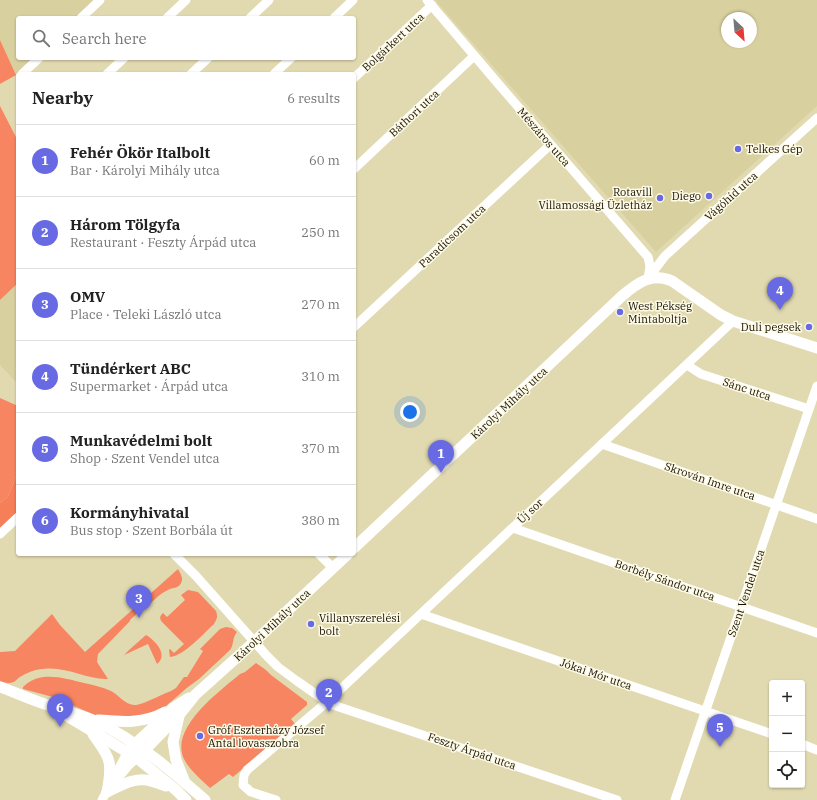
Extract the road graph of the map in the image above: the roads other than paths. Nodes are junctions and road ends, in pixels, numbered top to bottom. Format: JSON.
{"nodes":[{"id":1,"x":100,"y":0,"type":"edge"},
{"id":2,"x":186,"y":0,"type":"edge"},
{"id":3,"x":269,"y":0,"type":"edge"},
{"id":4,"x":353,"y":0,"type":"edge"},
{"id":5,"x":429,"y":3,"type":"edge"},
{"id":6,"x":83,"y":16,"type":"edge"},
{"id":7,"x":168,"y":16,"type":"edge"},
{"id":8,"x":252,"y":16,"type":"edge"},
{"id":9,"x":336,"y":16,"type":"edge"},
{"id":10,"x":474,"y":56,"type":"junction"},
{"id":11,"x":37,"y":60,"type":"edge"},
{"id":12,"x":122,"y":60,"type":"edge"},
{"id":13,"x":206,"y":60,"type":"edge"},
{"id":14,"x":289,"y":60,"type":"edge"},
{"id":15,"x":24,"y":72,"type":"edge"},
{"id":16,"x":109,"y":72,"type":"edge"},
{"id":17,"x":192,"y":72,"type":"edge"},
{"id":18,"x":276,"y":72,"type":"edge"},
{"id":19,"x":356,"y":76,"type":"edge"},
{"id":20,"x":817,"y":118,"type":"edge"},
{"id":21,"x":550,"y":145,"type":"junction"},
{"id":22,"x":356,"y":167,"type":"edge"},
{"id":23,"x":648,"y":279,"type":"junction"},
{"id":24,"x":733,"y":321,"type":"junction"},
{"id":25,"x":356,"y":325,"type":"edge"},
{"id":26,"x":817,"y":348,"type":"edge"},
{"id":27,"x":687,"y":365,"type":"junction"},
{"id":28,"x":817,"y":386,"type":"edge"},
{"id":29,"x":809,"y":409,"type":"junction"},
{"id":30,"x":602,"y":444,"type":"junction"},
{"id":31,"x":776,"y":504,"type":"junction"},
{"id":32,"x":16,"y":519,"type":"edge"},
{"id":33,"x":817,"y":519,"type":"edge"},
{"id":34,"x":513,"y":528,"type":"junction"},
{"id":35,"x":0,"y":534,"type":"edge"},
{"id":36,"x":356,"y":546,"type":"edge"},
{"id":37,"x":176,"y":556,"type":"edge"},
{"id":38,"x":321,"y":556,"type":"edge"},
{"id":39,"x":346,"y":556,"type":"edge"},
{"id":40,"x":333,"y":568,"type":"junction"},
{"id":41,"x":741,"y":607,"type":"junction"},
{"id":42,"x":421,"y":614,"type":"junction"},
{"id":43,"x":817,"y":633,"type":"edge"},
{"id":44,"x":254,"y":642,"type":"junction"},
{"id":45,"x":0,"y":687,"type":"edge"},
{"id":46,"x":327,"y":702,"type":"junction"},
{"id":47,"x":176,"y":711,"type":"junction"},
{"id":48,"x":705,"y":712,"type":"junction"},
{"id":49,"x":91,"y":725,"type":"junction"},
{"id":50,"x":769,"y":733,"type":"edge"},
{"id":51,"x":805,"y":745,"type":"edge"},
{"id":52,"x":817,"y":750,"type":"edge"},
{"id":53,"x":136,"y":751,"type":"junction"},
{"id":54,"x":185,"y":782,"type":"junction"},
{"id":55,"x":176,"y":790,"type":"junction"},
{"id":56,"x":105,"y":796,"type":"edge"},
{"id":57,"x":186,"y":800,"type":"edge"},
{"id":58,"x":205,"y":800,"type":"edge"},
{"id":59,"x":276,"y":800,"type":"edge"},
{"id":60,"x":618,"y":800,"type":"edge"},
{"id":61,"x":675,"y":800,"type":"edge"}],
"edges":[{"from":1,"to":6,"type":"street"},
{"from":2,"to":7,"type":"street"},
{"from":3,"to":8,"type":"street"},
{"from":4,"to":9,"type":"street"},
{"from":5,"to":10,"type":"street","name":"Mészáros utca"},
{"from":5,"to":19,"type":"street","name":"Bolgárkert utca"},
{"from":10,"to":21,"type":"street","name":"Mészáros utca"},
{"from":10,"to":22,"type":"street","name":"Báthori utca"},
{"from":11,"to":15,"type":"street"},
{"from":12,"to":16,"type":"street"},
{"from":13,"to":17,"type":"street"},
{"from":14,"to":18,"type":"street"},
{"from":20,"to":23,"type":"street","name":"Vágóhíd utca"},
{"from":21,"to":23,"type":"street","name":"Mészáros utca"},
{"from":21,"to":25,"type":"street","name":"Paradicsom utca"},
{"from":23,"to":24,"type":"street"},
{"from":23,"to":36,"type":"street","name":"Károlyi Mihály utca"},
{"from":24,"to":26,"type":"street"},
{"from":24,"to":27,"type":"street","name":"Új sor"},
{"from":27,"to":29,"type":"street","name":"Sánc utca"},
{"from":27,"to":30,"type":"street","name":"Új sor"},
{"from":28,"to":29,"type":"street","name":"Szent Vendel utca"},
{"from":29,"to":31,"type":"street","name":"Szent Vendel utca"},
{"from":30,"to":31,"type":"street","name":"Skrován Imre utca"},
{"from":30,"to":34,"type":"street","name":"Új sor"},
{"from":31,"to":33,"type":"street","name":"Skrován Imre utca"},
{"from":31,"to":41,"type":"street","name":"Szent Vendel utca"},
{"from":32,"to":35,"type":"street"},
{"from":34,"to":41,"type":"street","name":"Borbély Sándor utca"},
{"from":34,"to":42,"type":"street","name":"Új sor"},
{"from":37,"to":44,"type":"street","name":"Feszty Árpád utca"},
{"from":38,"to":40,"type":"street"},
{"from":39,"to":40,"type":"street","name":"Károlyi Mihály utca"},
{"from":40,"to":44,"type":"street","name":"Károlyi Mihály utca"},
{"from":41,"to":43,"type":"street","name":"Borbély Sándor utca"},
{"from":41,"to":48,"type":"street","name":"Szent Vendel utca"},
{"from":42,"to":46,"type":"street","name":"Új sor"},
{"from":42,"to":48,"type":"street","name":"Jókai Mór utca"},
{"from":44,"to":46,"type":"street","name":"Feszty Árpád utca"},
{"from":44,"to":47,"type":"street","name":"Károlyi Mihály utca"},
{"from":45,"to":49,"type":"street"},
{"from":46,"to":59,"type":"street","name":"Új sor"},
{"from":46,"to":60,"type":"street","name":"Feszty Árpád utca"},
{"from":47,"to":49,"type":"street"},
{"from":47,"to":53,"type":"street","name":"Károlyi Mihály utca"},
{"from":47,"to":54,"type":"street"},
{"from":48,"to":50,"type":"street","name":"Jókai Mór utca"},
{"from":48,"to":61,"type":"street","name":"Szent Vendel utca"},
{"from":49,"to":53,"type":"street"},
{"from":49,"to":56,"type":"street"},
{"from":51,"to":52,"type":"street"},
{"from":53,"to":54,"type":"street"},
{"from":53,"to":55,"type":"street"},
{"from":53,"to":56,"type":"street"},
{"from":54,"to":58,"type":"street"},
{"from":55,"to":56,"type":"street"},
{"from":55,"to":57,"type":"street"}]}
